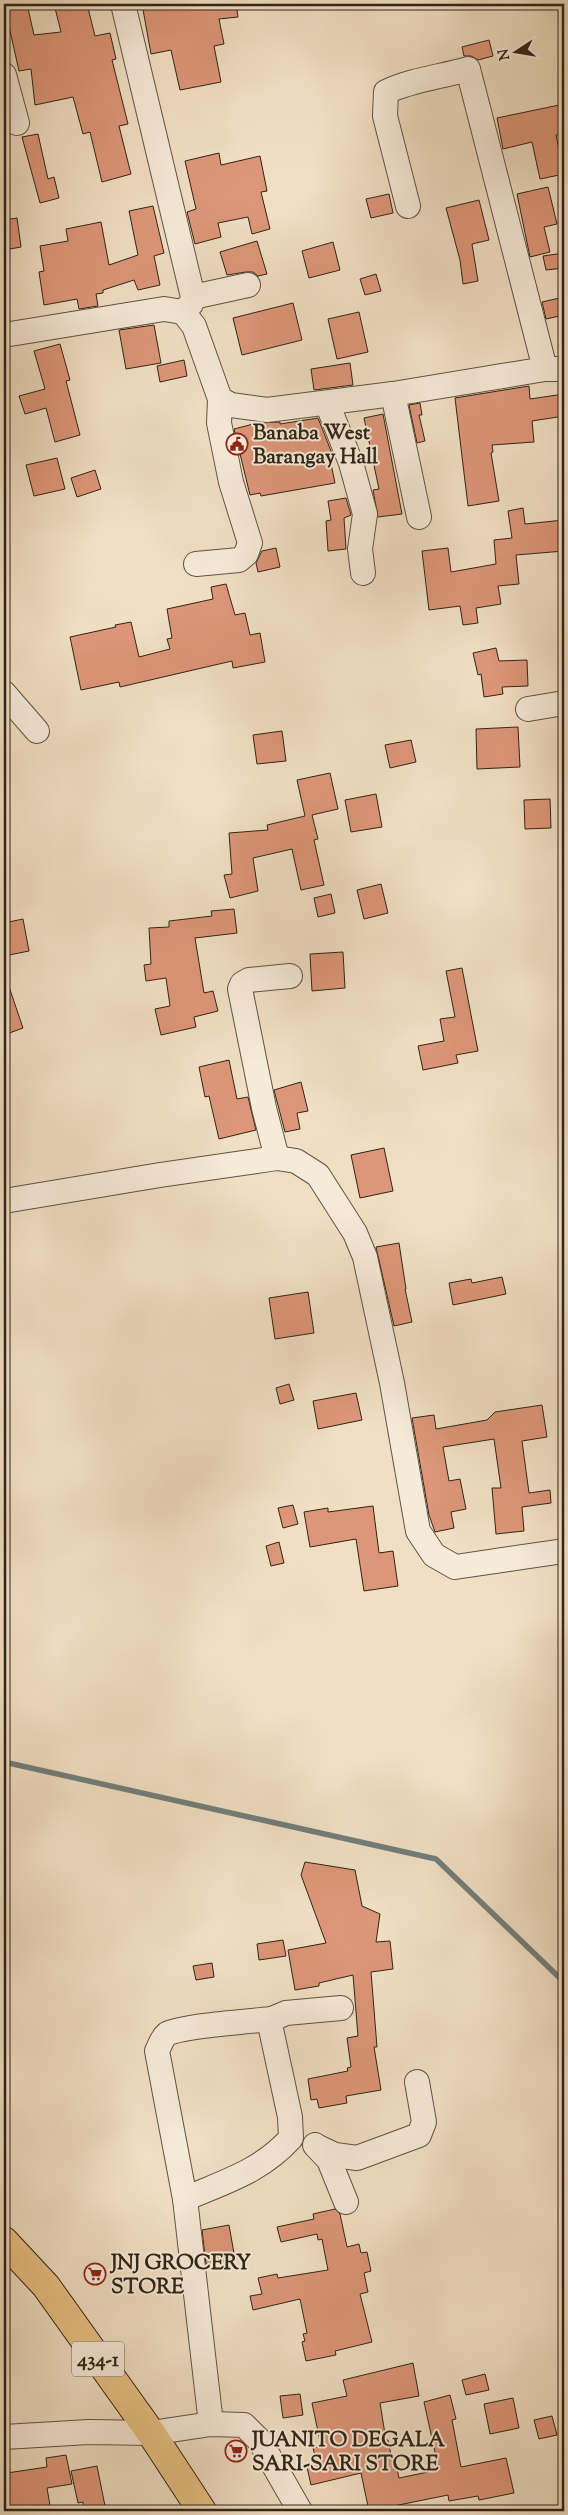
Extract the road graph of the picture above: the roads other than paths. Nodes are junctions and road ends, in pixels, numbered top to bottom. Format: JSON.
{"nodes":[{"id":1,"x":123,"y":4,"type":"edge"},
{"id":2,"x":4,"y":75,"type":"edge"},
{"id":3,"x":17,"y":123,"type":"dead end"},
{"id":4,"x":408,"y":206,"type":"dead end"},
{"id":5,"x":248,"y":285,"type":"dead end"},
{"id":6,"x":188,"y":304,"type":"junction"},
{"id":7,"x":4,"y":335,"type":"edge"},
{"id":8,"x":555,"y":369,"type":"edge"},
{"id":9,"x":394,"y":394,"type":"junction"},
{"id":10,"x":220,"y":399,"type":"junction"},
{"id":11,"x":327,"y":403,"type":"junction"},
{"id":12,"x":419,"y":516,"type":"dead end"},
{"id":13,"x":196,"y":564,"type":"dead end"},
{"id":14,"x":363,"y":573,"type":"dead end"},
{"id":15,"x":4,"y":692,"type":"edge"},
{"id":16,"x":564,"y":703,"type":"edge"},
{"id":17,"x":528,"y":709,"type":"dead end"},
{"id":18,"x":37,"y":731,"type":"dead end"},
{"id":19,"x":290,"y":976,"type":"dead end"},
{"id":20,"x":277,"y":1158,"type":"junction"},
{"id":21,"x":4,"y":1201,"type":"edge"},
{"id":22,"x":564,"y":1552,"type":"edge"},
{"id":23,"x":341,"y":2008,"type":"dead end"},
{"id":24,"x":272,"y":2019,"type":"junction"},
{"id":25,"x":416,"y":2082,"type":"dead end"},
{"id":26,"x":291,"y":2138,"type":"junction"},
{"id":27,"x":316,"y":2146,"type":"junction"},
{"id":28,"x":185,"y":2199,"type":"junction"},
{"id":29,"x":346,"y":2202,"type":"dead end"},
{"id":30,"x":4,"y":2241,"type":"edge"},
{"id":31,"x":212,"y":2424,"type":"junction"},
{"id":32,"x":151,"y":2433,"type":"junction"},
{"id":33,"x":4,"y":2437,"type":"edge"},
{"id":34,"x":202,"y":2511,"type":"edge"},
{"id":35,"x":300,"y":2511,"type":"edge"}],
"edges":[{"from":1,"to":6,"type":"street"},
{"from":2,"to":3,"type":"street"},
{"from":4,"to":8,"type":"street"},
{"from":5,"to":6,"type":"street"},
{"from":6,"to":7,"type":"street"},
{"from":6,"to":10,"type":"street"},
{"from":8,"to":9,"type":"street"},
{"from":9,"to":11,"type":"street"},
{"from":9,"to":12,"type":"street"},
{"from":10,"to":11,"type":"street"},
{"from":10,"to":13,"type":"street"},
{"from":11,"to":14,"type":"street"},
{"from":15,"to":18,"type":"street"},
{"from":16,"to":17,"type":"street"},
{"from":19,"to":20,"type":"street"},
{"from":20,"to":21,"type":"street"},
{"from":20,"to":22,"type":"street"},
{"from":23,"to":24,"type":"street"},
{"from":24,"to":26,"type":"street"},
{"from":24,"to":28,"type":"street"},
{"from":25,"to":27,"type":"street"},
{"from":26,"to":27,"type":"street"},
{"from":26,"to":28,"type":"street"},
{"from":27,"to":29,"type":"street"},
{"from":28,"to":31,"type":"street"},
{"from":30,"to":32,"type":"main road","number":"434-1"},
{"from":31,"to":32,"type":"street"},
{"from":31,"to":35,"type":"street"},
{"from":32,"to":33,"type":"street"},
{"from":32,"to":34,"type":"main road","number":"434-1"}]}
